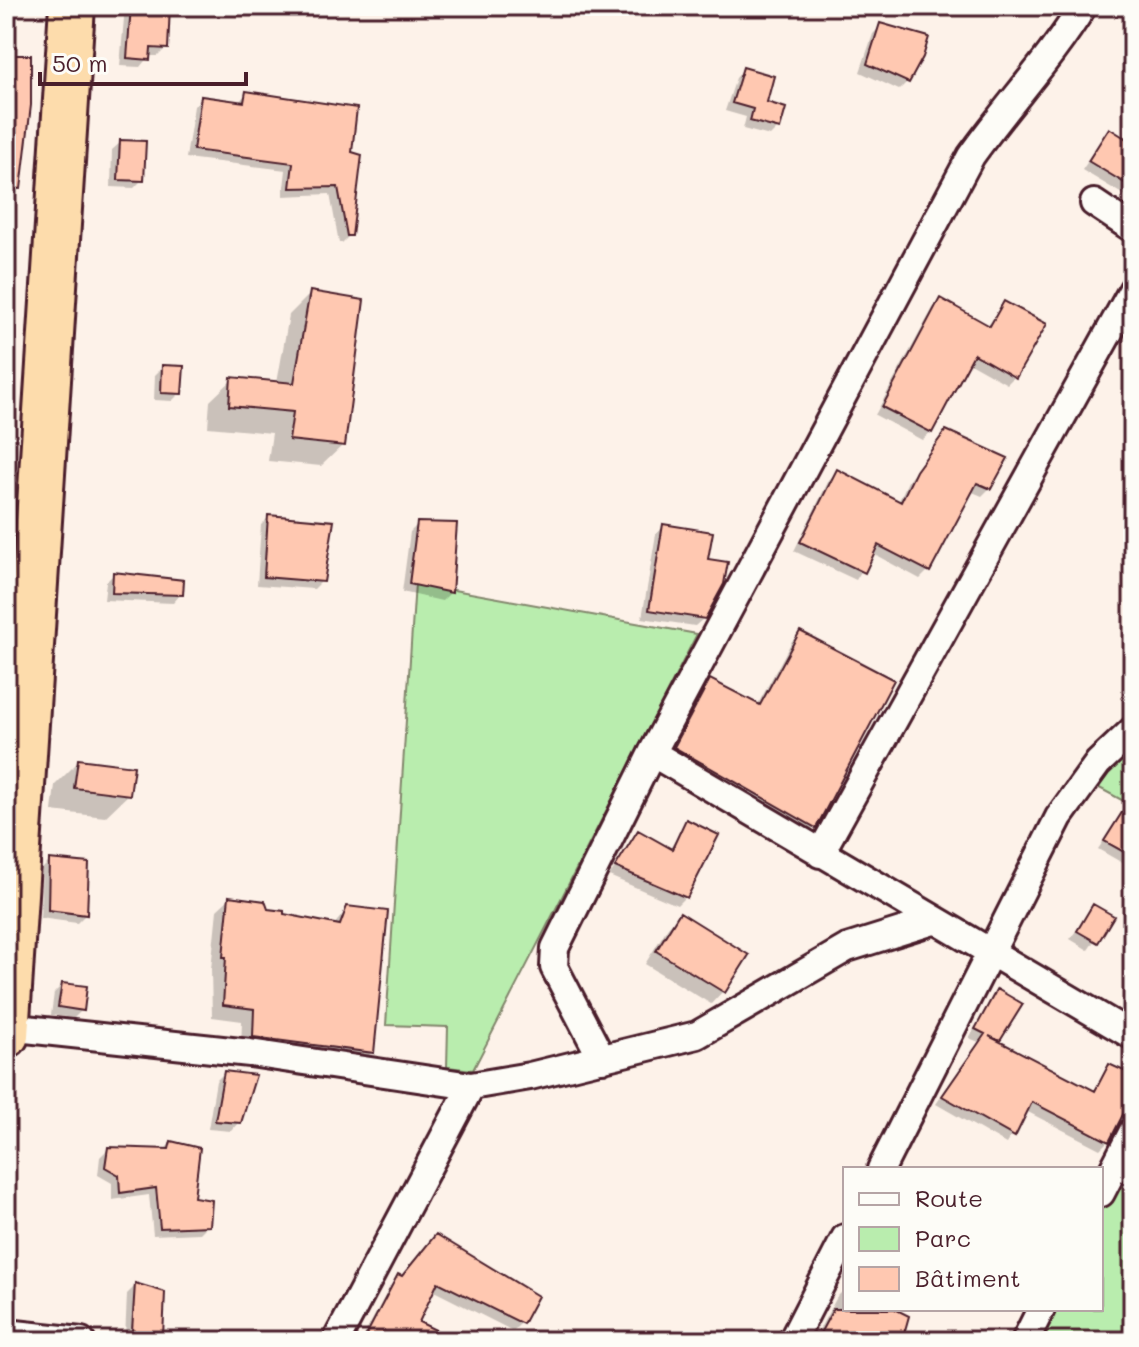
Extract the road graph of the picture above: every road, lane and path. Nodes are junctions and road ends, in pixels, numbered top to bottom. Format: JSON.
{"nodes":[{"id":1,"x":72,"y":6,"type":"edge"},
{"id":2,"x":1083,"y":6,"type":"edge"},
{"id":3,"x":1094,"y":203,"type":"dead end"},
{"id":4,"x":1133,"y":229,"type":"edge"},
{"id":5,"x":1133,"y":289,"type":"edge"},
{"id":6,"x":1133,"y":730,"type":"edge"},
{"id":7,"x":652,"y":753,"type":"junction"},
{"id":8,"x":820,"y":854,"type":"junction"},
{"id":9,"x":933,"y":921,"type":"junction"},
{"id":10,"x":991,"y":955,"type":"junction"},
{"id":11,"x":7,"y":1027,"type":"edge"},
{"id":12,"x":6,"y":1035,"type":"edge"},
{"id":13,"x":1133,"y":1036,"type":"edge"},
{"id":14,"x":602,"y":1059,"type":"junction"},
{"id":15,"x":471,"y":1086,"type":"junction"},
{"id":16,"x":1133,"y":1131,"type":"edge"},
{"id":17,"x":882,"y":1167,"type":"edge"},
{"id":18,"x":1103,"y":1189,"type":"edge"},
{"id":19,"x":843,"y":1242,"type":"edge"},
{"id":20,"x":1040,"y":1311,"type":"edge"},
{"id":21,"x":6,"y":1333,"type":"edge"},
{"id":22,"x":81,"y":1341,"type":"edge"},
{"id":23,"x":336,"y":1341,"type":"edge"},
{"id":24,"x":792,"y":1341,"type":"edge"},
{"id":25,"x":1025,"y":1341,"type":"edge"}],
"edges":[{"from":1,"to":11,"type":"highway"},
{"from":2,"to":7,"type":"street"},
{"from":3,"to":4,"type":"street"},
{"from":5,"to":8,"type":"street"},
{"from":6,"to":10,"type":"street"},
{"from":7,"to":8,"type":"street"},
{"from":7,"to":14,"type":"street"},
{"from":8,"to":9,"type":"street"},
{"from":9,"to":10,"type":"street"},
{"from":9,"to":14,"type":"street"},
{"from":10,"to":13,"type":"street"},
{"from":10,"to":17,"type":"street"},
{"from":11,"to":12,"type":"highway"},
{"from":11,"to":15,"type":"street"},
{"from":14,"to":15,"type":"street"},
{"from":15,"to":23,"type":"street"},
{"from":16,"to":18,"type":"street"},
{"from":19,"to":24,"type":"street"},
{"from":20,"to":25,"type":"street"},
{"from":21,"to":22,"type":"street"}]}
